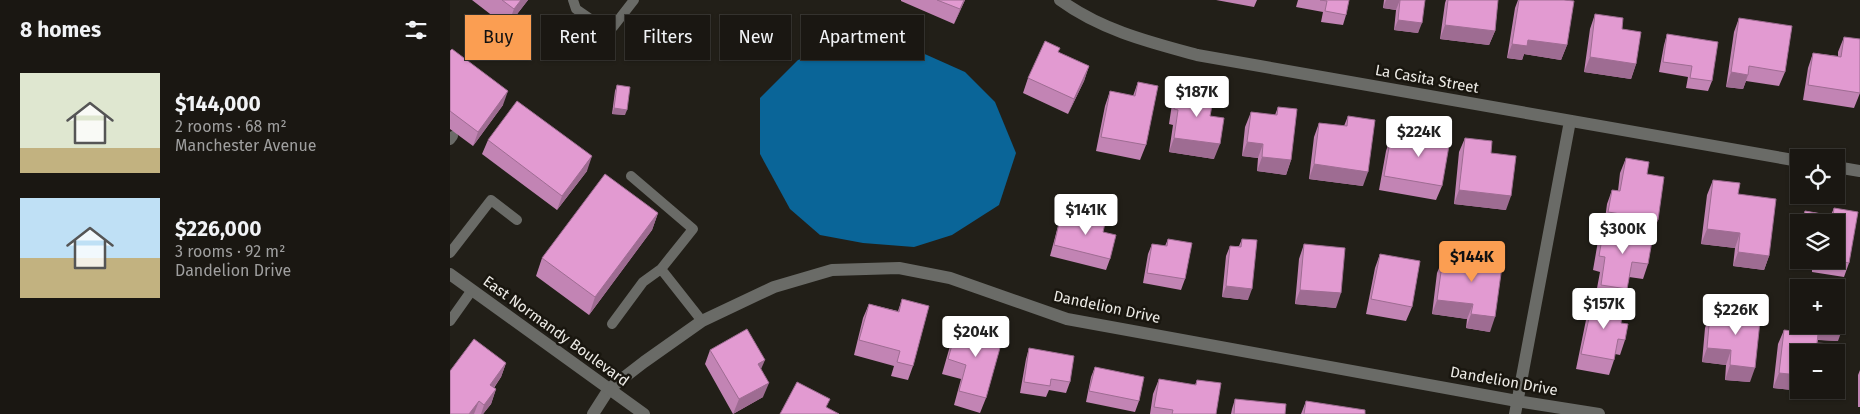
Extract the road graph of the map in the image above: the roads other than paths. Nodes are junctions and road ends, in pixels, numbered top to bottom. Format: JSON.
{"nodes":[{"id":1,"x":573,"y":0,"type":"edge"},
{"id":2,"x":634,"y":0,"type":"edge"},
{"id":3,"x":1060,"y":0,"type":"edge"},
{"id":4,"x":1570,"y":121,"type":"junction"},
{"id":5,"x":1790,"y":159,"type":"edge"},
{"id":6,"x":1845,"y":168,"type":"edge"},
{"id":7,"x":1860,"y":171,"type":"edge"},
{"id":8,"x":631,"y":176,"type":"dead end"},
{"id":9,"x":517,"y":220,"type":"dead end"},
{"id":10,"x":450,"y":253,"type":"edge"},
{"id":11,"x":662,"y":269,"type":"junction"},
{"id":12,"x":450,"y":274,"type":"edge"},
{"id":13,"x":472,"y":290,"type":"junction"},
{"id":14,"x":450,"y":321,"type":"edge"},
{"id":15,"x":702,"y":322,"type":"junction"},
{"id":16,"x":612,"y":324,"type":"dead end"},
{"id":17,"x":609,"y":389,"type":"junction"},
{"id":18,"x":1517,"y":401,"type":"junction"},
{"id":19,"x":593,"y":414,"type":"edge"},
{"id":20,"x":644,"y":414,"type":"edge"},
{"id":21,"x":1515,"y":414,"type":"edge"},
{"id":22,"x":1599,"y":414,"type":"edge"}],
"edges":[{"from":1,"to":2,"type":"lane"},
{"from":3,"to":4,"type":"street","name":"La Casita Street"},
{"from":4,"to":5,"type":"street","name":"La Casita Street"},
{"from":4,"to":18,"type":"street"},
{"from":6,"to":7,"type":"street"},
{"from":8,"to":11,"type":"lane"},
{"from":9,"to":10,"type":"lane"},
{"from":11,"to":15,"type":"lane"},
{"from":11,"to":16,"type":"lane"},
{"from":12,"to":13,"type":"street","name":"East Normandy Boulevard"},
{"from":13,"to":14,"type":"lane"},
{"from":13,"to":17,"type":"street","name":"East Normandy Boulevard"},
{"from":15,"to":17,"type":"street","name":"Dandelion Drive"},
{"from":15,"to":18,"type":"street","name":"Dandelion Drive"},
{"from":17,"to":19,"type":"street","name":"Dandelion Drive"},
{"from":17,"to":20,"type":"street","name":"East Normandy Boulevard"},
{"from":18,"to":21,"type":"street"},
{"from":18,"to":22,"type":"street","name":"Dandelion Drive"}]}
